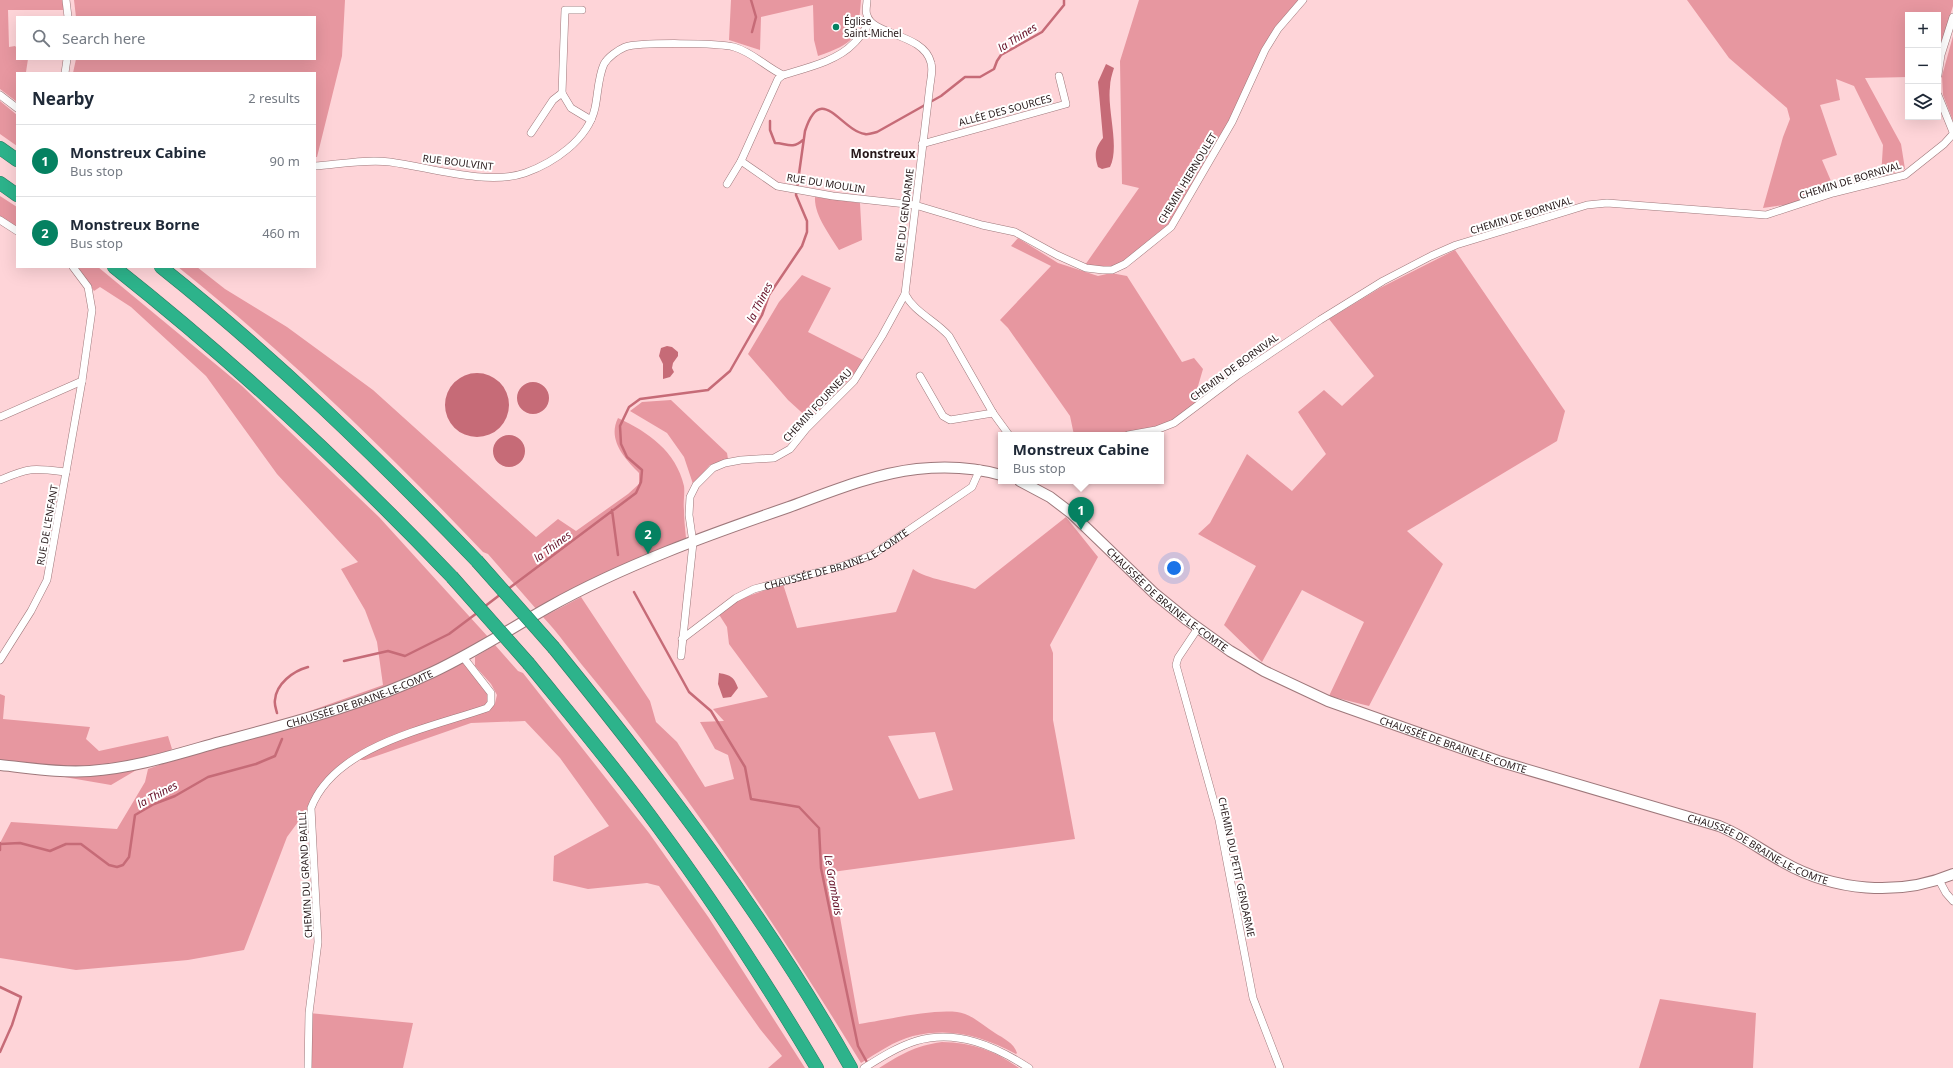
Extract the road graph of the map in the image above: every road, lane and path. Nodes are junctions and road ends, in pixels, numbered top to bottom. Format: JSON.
{"nodes":[{"id":1,"x":66,"y":0,"type":"edge"},
{"id":2,"x":867,"y":0,"type":"edge"},
{"id":3,"x":1303,"y":0,"type":"edge"},
{"id":4,"x":582,"y":10,"type":"dead end"},
{"id":5,"x":68,"y":16,"type":"edge"},
{"id":6,"x":1953,"y":17,"type":"edge"},
{"id":7,"x":870,"y":22,"type":"junction"},
{"id":8,"x":1941,"y":55,"type":"edge"},
{"id":9,"x":67,"y":60,"type":"edge"},
{"id":10,"x":65,"y":72,"type":"edge"},
{"id":11,"x":783,"y":75,"type":"junction"},
{"id":12,"x":1059,"y":76,"type":"dead end"},
{"id":13,"x":562,"y":93,"type":"junction"},
{"id":14,"x":0,"y":95,"type":"edge"},
{"id":15,"x":1941,"y":103,"type":"edge"},
{"id":16,"x":16,"y":107,"type":"edge"},
{"id":17,"x":591,"y":120,"type":"junction"},
{"id":18,"x":531,"y":133,"type":"dead end"},
{"id":19,"x":1953,"y":133,"type":"edge"},
{"id":20,"x":922,"y":144,"type":"junction"},
{"id":21,"x":0,"y":148,"type":"edge"},
{"id":22,"x":16,"y":159,"type":"edge"},
{"id":23,"x":741,"y":161,"type":"junction"},
{"id":24,"x":316,"y":166,"type":"edge"},
{"id":25,"x":0,"y":183,"type":"edge"},
{"id":26,"x":727,"y":184,"type":"dead end"},
{"id":27,"x":16,"y":194,"type":"edge"},
{"id":28,"x":915,"y":205,"type":"junction"},
{"id":29,"x":0,"y":220,"type":"edge"},
{"id":30,"x":16,"y":230,"type":"edge"},
{"id":31,"x":74,"y":268,"type":"edge"},
{"id":32,"x":115,"y":268,"type":"edge"},
{"id":33,"x":162,"y":268,"type":"edge"},
{"id":34,"x":905,"y":294,"type":"junction"},
{"id":35,"x":920,"y":376,"type":"dead end"},
{"id":36,"x":82,"y":381,"type":"junction"},
{"id":37,"x":993,"y":413,"type":"junction"},
{"id":38,"x":0,"y":417,"type":"edge"},
{"id":39,"x":1007,"y":432,"type":"edge"},
{"id":40,"x":1145,"y":432,"type":"edge"},
{"id":41,"x":980,"y":469,"type":"junction"},
{"id":42,"x":66,"y":472,"type":"junction"},
{"id":43,"x":998,"y":474,"type":"edge"},
{"id":44,"x":0,"y":480,"type":"edge"},
{"id":45,"x":1026,"y":484,"type":"edge"},
{"id":46,"x":693,"y":543,"type":"junction"},
{"id":47,"x":1198,"y":628,"type":"junction"},
{"id":48,"x":682,"y":639,"type":"junction"},
{"id":49,"x":681,"y":656,"type":"dead end"},
{"id":50,"x":463,"y":657,"type":"junction"},
{"id":51,"x":0,"y":660,"type":"edge"},
{"id":52,"x":0,"y":765,"type":"edge"},
{"id":53,"x":1953,"y":874,"type":"edge"},
{"id":54,"x":1939,"y":880,"type":"junction"},
{"id":55,"x":1953,"y":901,"type":"edge"},
{"id":56,"x":308,"y":1068,"type":"edge"},
{"id":57,"x":817,"y":1068,"type":"edge"},
{"id":58,"x":851,"y":1068,"type":"edge"},
{"id":59,"x":864,"y":1068,"type":"edge"},
{"id":60,"x":1029,"y":1068,"type":"edge"},
{"id":61,"x":1280,"y":1068,"type":"edge"}],
"edges":[{"from":1,"to":5,"type":"street"},
{"from":2,"to":7,"type":"street"},
{"from":3,"to":28,"type":"street","name":"CHEMIN HIERNOULET"},
{"from":4,"to":13,"type":"street"},
{"from":6,"to":8,"type":"street"},
{"from":7,"to":11,"type":"street"},
{"from":7,"to":20,"type":"street","name":"RUE DU GENDARME"},
{"from":9,"to":10,"type":"street"},
{"from":11,"to":17,"type":"street","name":"RUE BOULVINT"},
{"from":11,"to":23,"type":"street"},
{"from":12,"to":20,"type":"street","name":"ALLÉE DES SOURCES"},
{"from":13,"to":17,"type":"street"},
{"from":13,"to":18,"type":"street"},
{"from":14,"to":16,"type":"street"},
{"from":15,"to":19,"type":"street"},
{"from":17,"to":24,"type":"street","name":"RUE BOULVINT"},
{"from":19,"to":40,"type":"street","name":"CHEMIN DE BORNIVAL"},
{"from":20,"to":28,"type":"street","name":"RUE DU GENDARME"},
{"from":21,"to":22,"type":"highway"},
{"from":23,"to":26,"type":"street"},
{"from":23,"to":28,"type":"street","name":"RUE DU MOULIN"},
{"from":25,"to":27,"type":"highway"},
{"from":28,"to":34,"type":"street","name":"RUE DU GENDARME"},
{"from":29,"to":30,"type":"street"},
{"from":31,"to":36,"type":"street","name":"RUE DE L'ENFANT"},
{"from":32,"to":57,"type":"highway","bridge":true},
{"from":33,"to":58,"type":"highway","bridge":true},
{"from":34,"to":37,"type":"street"},
{"from":34,"to":46,"type":"street","name":"CHEMIN FOURNEAU"},
{"from":35,"to":37,"type":"street"},
{"from":36,"to":38,"type":"street"},
{"from":36,"to":42,"type":"street","name":"RUE DE L'ENFANT"},
{"from":37,"to":39,"type":"street"},
{"from":41,"to":43,"type":"main road","name":"CHAUSSÉE DE BRAINE-LE-COMTE"},
{"from":41,"to":46,"type":"main road","name":"CHAUSSÉE DE BRAINE-LE-COMTE"},
{"from":41,"to":48,"type":"street","name":"CHAUSSÉE DE BRAINE-LE-COMTE"},
{"from":42,"to":44,"type":"street"},
{"from":42,"to":51,"type":"street","name":"RUE DE L'ENFANT"},
{"from":45,"to":47,"type":"main road","name":"CHAUSSÉE DE BRAINE-LE-COMTE"},
{"from":46,"to":48,"type":"street"},
{"from":46,"to":50,"type":"main road","name":"CHAUSSÉE DE BRAINE-LE-COMTE"},
{"from":47,"to":54,"type":"main road","name":"CHAUSSÉE DE BRAINE-LE-COMTE"},
{"from":47,"to":61,"type":"street","name":"CHEMIN DU PETIT GENDARME"},
{"from":48,"to":49,"type":"street"},
{"from":50,"to":52,"type":"main road","name":"CHAUSSÉE DE BRAINE-LE-COMTE"},
{"from":50,"to":56,"type":"street","name":"CHEMIN DU GRAND BAILLI"},
{"from":53,"to":54,"type":"main road","name":"CHAUSSÉE DE BRAINE-LE-COMTE"},
{"from":54,"to":55,"type":"street"},
{"from":59,"to":60,"type":"street"}]}
